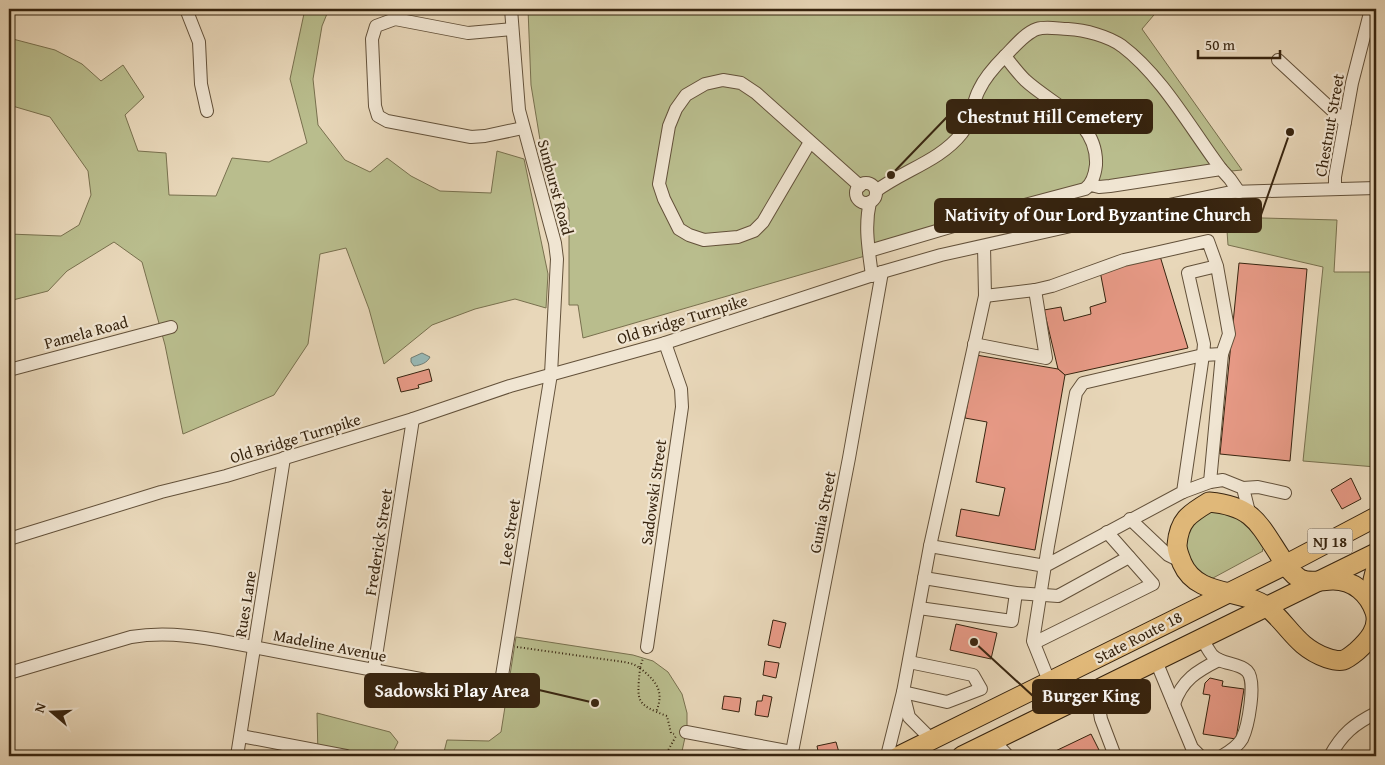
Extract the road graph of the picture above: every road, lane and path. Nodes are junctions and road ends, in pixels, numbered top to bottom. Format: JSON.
{"nodes":[{"id":1,"x":186,"y":9,"type":"edge"},
{"id":2,"x":511,"y":9,"type":"edge"},
{"id":3,"x":1371,"y":9,"type":"edge"},
{"id":4,"x":512,"y":28,"type":"junction"},
{"id":5,"x":1005,"y":56,"type":"junction"},
{"id":6,"x":1278,"y":60,"type":"dead end"},
{"id":7,"x":207,"y":111,"type":"dead end"},
{"id":8,"x":1346,"y":122,"type":"junction"},
{"id":9,"x":523,"y":128,"type":"junction"},
{"id":10,"x":810,"y":142,"type":"junction"},
{"id":11,"x":1221,"y":169,"type":"junction"},
{"id":12,"x":1091,"y":185,"type":"junction"},
{"id":13,"x":1335,"y":188,"type":"junction"},
{"id":14,"x":1376,"y":188,"type":"edge"},
{"id":15,"x":1239,"y":192,"type":"junction"},
{"id":16,"x":873,"y":197,"type":"junction"},
{"id":17,"x":984,"y":246,"type":"junction"},
{"id":18,"x":869,"y":251,"type":"junction"},
{"id":19,"x":1217,"y":266,"type":"junction"},
{"id":20,"x":877,"y":274,"type":"junction"},
{"id":21,"x":1035,"y":290,"type":"junction"},
{"id":22,"x":985,"y":296,"type":"junction"},
{"id":23,"x":171,"y":326,"type":"dead end"},
{"id":24,"x":665,"y":343,"type":"junction"},
{"id":25,"x":974,"y":344,"type":"junction"},
{"id":26,"x":1222,"y":354,"type":"junction"},
{"id":27,"x":1203,"y":355,"type":"junction"},
{"id":28,"x":9,"y":370,"type":"edge"},
{"id":29,"x":551,"y":374,"type":"junction"},
{"id":30,"x":414,"y":419,"type":"junction"},
{"id":31,"x":284,"y":458,"type":"junction"},
{"id":32,"x":1210,"y":482,"type":"junction"},
{"id":33,"x":1243,"y":488,"type":"junction"},
{"id":34,"x":1183,"y":492,"type":"junction"},
{"id":35,"x":1285,"y":493,"type":"dead end"},
{"id":36,"x":1250,"y":516,"type":"junction"},
{"id":37,"x":1376,"y":517,"type":"edge"},
{"id":38,"x":1130,"y":520,"type":"junction"},
{"id":39,"x":1108,"y":532,"type":"junction"},
{"id":40,"x":9,"y":539,"type":"edge"},
{"id":41,"x":930,"y":546,"type":"junction"},
{"id":42,"x":1376,"y":553,"type":"edge"},
{"id":43,"x":1129,"y":557,"type":"junction"},
{"id":44,"x":1182,"y":562,"type":"junction"},
{"id":45,"x":1285,"y":565,"type":"junction"},
{"id":46,"x":1046,"y":566,"type":"junction"},
{"id":47,"x":1376,"y":568,"type":"edge"},
{"id":48,"x":924,"y":578,"type":"junction"},
{"id":49,"x":1317,"y":582,"type":"junction"},
{"id":50,"x":1016,"y":592,"type":"junction"},
{"id":51,"x":1376,"y":592,"type":"edge"},
{"id":52,"x":1225,"y":594,"type":"junction"},
{"id":53,"x":1040,"y":595,"type":"junction"},
{"id":54,"x":1266,"y":607,"type":"junction"},
{"id":55,"x":919,"y":608,"type":"junction"},
{"id":56,"x":1376,"y":615,"type":"edge"},
{"id":57,"x":1202,"y":638,"type":"junction"},
{"id":58,"x":1034,"y":643,"type":"junction"},
{"id":59,"x":507,"y":646,"type":"junction"},
{"id":60,"x":254,"y":647,"type":"junction"},
{"id":61,"x":647,"y":648,"type":"joint"},
{"id":62,"x":1376,"y":652,"type":"edge"},
{"id":63,"x":1219,"y":660,"type":"junction"},
{"id":64,"x":1156,"y":661,"type":"junction"},
{"id":65,"x":1344,"y":661,"type":"junction"},
{"id":66,"x":909,"y":662,"type":"junction"},
{"id":67,"x":640,"y":668,"type":"junction"},
{"id":68,"x":374,"y":669,"type":"junction"},
{"id":69,"x":9,"y":674,"type":"edge"},
{"id":70,"x":1049,"y":681,"type":"junction"},
{"id":71,"x":1096,"y":690,"type":"junction"},
{"id":72,"x":903,"y":692,"type":"junction"},
{"id":73,"x":499,"y":694,"type":"joint"},
{"id":74,"x":1174,"y":704,"type":"junction"},
{"id":75,"x":656,"y":712,"type":"junction"},
{"id":76,"x":1376,"y":713,"type":"edge"},
{"id":77,"x":686,"y":732,"type":"dead end"},
{"id":78,"x":241,"y":736,"type":"junction"},
{"id":79,"x":932,"y":740,"type":"junction"},
{"id":80,"x":994,"y":741,"type":"junction"},
{"id":81,"x":792,"y":754,"type":"edge"},
{"id":82,"x":238,"y":756,"type":"edge"},
{"id":83,"x":346,"y":756,"type":"edge"},
{"id":84,"x":666,"y":756,"type":"edge"},
{"id":85,"x":887,"y":756,"type":"edge"},
{"id":86,"x":899,"y":756,"type":"edge"},
{"id":87,"x":962,"y":756,"type":"edge"},
{"id":88,"x":1008,"y":756,"type":"edge"},
{"id":89,"x":1115,"y":756,"type":"edge"},
{"id":90,"x":1200,"y":756,"type":"edge"},
{"id":91,"x":1222,"y":756,"type":"edge"},
{"id":92,"x":1330,"y":756,"type":"edge"}],
"edges":[{"from":1,"to":7,"type":"street"},
{"from":2,"to":4,"type":"street","name":"Sunburst Road"},
{"from":3,"to":8,"type":"street","name":"Chestnut Street"},
{"from":4,"to":9,"type":"street","name":"Sunburst Road"},
{"from":4,"to":9,"type":"street"},
{"from":5,"to":11,"type":"street"},
{"from":5,"to":12,"type":"street"},
{"from":5,"to":16,"type":"street"},
{"from":6,"to":8,"type":"street"},
{"from":8,"to":13,"type":"street","name":"Chestnut Street"},
{"from":9,"to":29,"type":"street","name":"Sunburst Road"},
{"from":10,"to":10,"type":"street"},
{"from":10,"to":16,"type":"street"},
{"from":11,"to":12,"type":"street"},
{"from":11,"to":15,"type":"street"},
{"from":12,"to":18,"type":"street"},
{"from":13,"to":14,"type":"street","name":"Old Bridge Turnpike"},
{"from":13,"to":15,"type":"street","name":"Old Bridge Turnpike"},
{"from":15,"to":17,"type":"street","name":"Old Bridge Turnpike"},
{"from":16,"to":18,"type":"street","name":"Gunia Street"},
{"from":17,"to":20,"type":"street","name":"Old Bridge Turnpike"},
{"from":17,"to":22,"type":"street"},
{"from":18,"to":20,"type":"street","name":"Gunia Street"},
{"from":19,"to":21,"type":"street"},
{"from":19,"to":26,"type":"street"},
{"from":19,"to":27,"type":"street"},
{"from":20,"to":24,"type":"street","name":"Old Bridge Turnpike"},
{"from":20,"to":81,"type":"street","name":"Gunia Street"},
{"from":21,"to":22,"type":"street"},
{"from":21,"to":25,"type":"street"},
{"from":22,"to":25,"type":"street"},
{"from":23,"to":28,"type":"street","name":"Pamela Road"},
{"from":24,"to":29,"type":"street","name":"Old Bridge Turnpike"},
{"from":24,"to":61,"type":"street","name":"Sadowski Street"},
{"from":25,"to":41,"type":"street"},
{"from":26,"to":27,"type":"street"},
{"from":26,"to":32,"type":"street"},
{"from":27,"to":34,"type":"street"},
{"from":27,"to":46,"type":"street"},
{"from":29,"to":30,"type":"street","name":"Old Bridge Turnpike"},
{"from":29,"to":59,"type":"street","name":"Lee Street"},
{"from":30,"to":31,"type":"street","name":"Old Bridge Turnpike"},
{"from":30,"to":68,"type":"street","name":"Frederick Street"},
{"from":31,"to":40,"type":"street","name":"Old Bridge Turnpike"},
{"from":31,"to":60,"type":"street","name":"Rues Lane"},
{"from":32,"to":33,"type":"street"},
{"from":32,"to":34,"type":"street"},
{"from":33,"to":35,"type":"street"},
{"from":33,"to":36,"type":"street"},
{"from":34,"to":38,"type":"street"},
{"from":36,"to":44,"type":"highway"},
{"from":36,"to":45,"type":"highway"},
{"from":37,"to":45,"type":"highway","name":"State Route 18","number":"NJ 18"},
{"from":38,"to":39,"type":"street"},
{"from":38,"to":44,"type":"street"},
{"from":39,"to":43,"type":"street"},
{"from":39,"to":46,"type":"street"},
{"from":41,"to":46,"type":"street"},
{"from":41,"to":48,"type":"street"},
{"from":42,"to":49,"type":"highway","name":"State Route 18","number":"NJ 18"},
{"from":43,"to":53,"type":"street"},
{"from":43,"to":58,"type":"street"},
{"from":44,"to":52,"type":"highway"},
{"from":45,"to":49,"type":"highway"},
{"from":45,"to":52,"type":"highway","name":"State Route 18","number":"NJ 18"},
{"from":46,"to":53,"type":"street"},
{"from":47,"to":51,"type":"highway"},
{"from":48,"to":50,"type":"street"},
{"from":48,"to":55,"type":"street"},
{"from":49,"to":54,"type":"highway","name":"State Route 18","number":"NJ 18"},
{"from":49,"to":56,"type":"highway"},
{"from":50,"to":53,"type":"street"},
{"from":50,"to":55,"type":"street"},
{"from":52,"to":54,"type":"highway"},
{"from":52,"to":70,"type":"highway","name":"State Route 18","number":"NJ 18"},
{"from":53,"to":58,"type":"street"},
{"from":54,"to":57,"type":"highway","name":"State Route 18","number":"NJ 18"},
{"from":54,"to":65,"type":"highway"},
{"from":55,"to":66,"type":"street"},
{"from":56,"to":65,"type":"highway"},
{"from":57,"to":63,"type":"street"},
{"from":57,"to":64,"type":"highway","name":"State Route 18","number":"NJ 18"},
{"from":58,"to":70,"type":"street"},
{"from":59,"to":67,"type":"path"},
{"from":59,"to":73,"type":"street","name":"Lee Street"},
{"from":60,"to":68,"type":"street","name":"Madeline Avenue"},
{"from":60,"to":69,"type":"street","name":"Madeline Avenue"},
{"from":60,"to":78,"type":"street","name":"Rues Lane"},
{"from":61,"to":67,"type":"path"},
{"from":62,"to":65,"type":"highway"},
{"from":63,"to":74,"type":"street"},
{"from":63,"to":91,"type":"street"},
{"from":64,"to":71,"type":"highway","name":"State Route 18","number":"NJ 18"},
{"from":64,"to":74,"type":"street"},
{"from":66,"to":72,"type":"street"},
{"from":66,"to":72,"type":"street"},
{"from":67,"to":75,"type":"path"},
{"from":67,"to":75,"type":"path"},
{"from":68,"to":73,"type":"street","name":"Madeline Avenue"},
{"from":70,"to":79,"type":"highway","name":"State Route 18","number":"NJ 18"},
{"from":71,"to":80,"type":"highway","name":"State Route 18","number":"NJ 18"},
{"from":71,"to":89,"type":"street"},
{"from":72,"to":79,"type":"street"},
{"from":72,"to":85,"type":"street"},
{"from":74,"to":90,"type":"street"},
{"from":75,"to":84,"type":"path"},
{"from":76,"to":92,"type":"street"},
{"from":77,"to":81,"type":"street"},
{"from":78,"to":82,"type":"street","name":"Rues Lane"},
{"from":78,"to":83,"type":"street"},
{"from":79,"to":86,"type":"highway","name":"State Route 18","number":"NJ 18"},
{"from":80,"to":87,"type":"highway","name":"State Route 18","number":"NJ 18"},
{"from":80,"to":88,"type":"street"}]}
